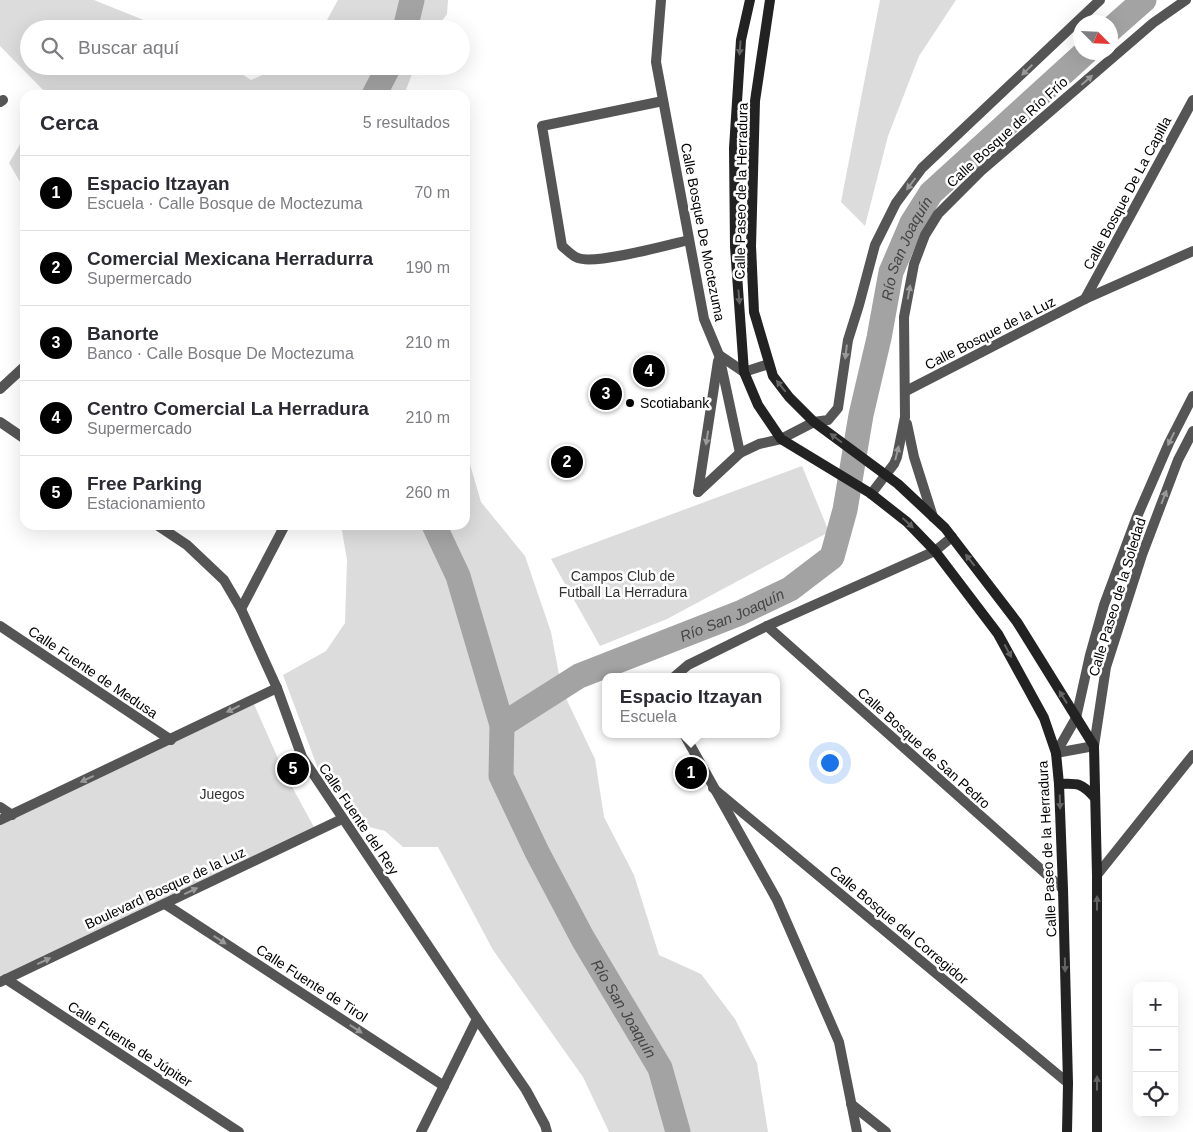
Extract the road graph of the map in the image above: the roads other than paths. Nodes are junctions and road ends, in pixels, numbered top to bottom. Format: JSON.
{"nodes":[{"id":1,"x":661,"y":0,"type":"edge"},
{"id":2,"x":750,"y":0,"type":"edge"},
{"id":3,"x":770,"y":0,"type":"edge"},
{"id":4,"x":1100,"y":0,"type":"edge"},
{"id":5,"x":1186,"y":0,"type":"edge"},
{"id":6,"x":1193,"y":100,"type":"edge"},
{"id":7,"x":663,"y":101,"type":"junction"},
{"id":8,"x":689,"y":240,"type":"junction"},
{"id":9,"x":1193,"y":251,"type":"edge"},
{"id":10,"x":1086,"y":299,"type":"junction"},
{"id":11,"x":719,"y":355,"type":"junction"},
{"id":12,"x":769,"y":364,"type":"junction"},
{"id":13,"x":20,"y":371,"type":"edge"},
{"id":14,"x":744,"y":372,"type":"junction"},
{"id":15,"x":0,"y":389,"type":"edge"},
{"id":16,"x":906,"y":391,"type":"junction"},
{"id":17,"x":1193,"y":396,"type":"edge"},
{"id":18,"x":906,"y":417,"type":"junction"},
{"id":19,"x":0,"y":422,"type":"edge"},
{"id":20,"x":815,"y":422,"type":"junction"},
{"id":21,"x":1193,"y":430,"type":"edge"},
{"id":22,"x":20,"y":436,"type":"edge"},
{"id":23,"x":781,"y":439,"type":"junction"},
{"id":24,"x":740,"y":453,"type":"junction"},
{"id":25,"x":885,"y":475,"type":"junction"},
{"id":26,"x":870,"y":493,"type":"junction"},
{"id":27,"x":933,"y":517,"type":"junction"},
{"id":28,"x":164,"y":530,"type":"edge"},
{"id":29,"x":282,"y":530,"type":"edge"},
{"id":30,"x":952,"y":537,"type":"junction"},
{"id":31,"x":935,"y":551,"type":"junction"},
{"id":32,"x":241,"y":609,"type":"junction"},
{"id":33,"x":0,"y":626,"type":"edge"},
{"id":34,"x":767,"y":626,"type":"junction"},
{"id":35,"x":679,"y":673,"type":"edge"},
{"id":36,"x":277,"y":688,"type":"junction"},
{"id":37,"x":1076,"y":718,"type":"junction"},
{"id":38,"x":686,"y":738,"type":"edge"},
{"id":39,"x":171,"y":740,"type":"junction"},
{"id":40,"x":1094,"y":746,"type":"junction"},
{"id":41,"x":1056,"y":753,"type":"junction"},
{"id":42,"x":1193,"y":755,"type":"edge"},
{"id":43,"x":1059,"y":784,"type":"junction"},
{"id":44,"x":713,"y":788,"type":"junction"},
{"id":45,"x":1095,"y":798,"type":"junction"},
{"id":46,"x":0,"y":807,"type":"edge"},
{"id":47,"x":12,"y":815,"type":"junction"},
{"id":48,"x":342,"y":819,"type":"junction"},
{"id":49,"x":0,"y":820,"type":"edge"},
{"id":50,"x":1097,"y":875,"type":"junction"},
{"id":51,"x":1063,"y":889,"type":"junction"},
{"id":52,"x":165,"y":904,"type":"junction"},
{"id":53,"x":3,"y":981,"type":"edge"},
{"id":54,"x":476,"y":1019,"type":"junction"},
{"id":55,"x":1068,"y":1083,"type":"junction"},
{"id":56,"x":444,"y":1086,"type":"junction"},
{"id":57,"x":852,"y":1104,"type":"junction"},
{"id":58,"x":239,"y":1132,"type":"edge"},
{"id":59,"x":421,"y":1132,"type":"edge"},
{"id":60,"x":547,"y":1132,"type":"edge"},
{"id":61,"x":857,"y":1132,"type":"edge"},
{"id":62,"x":886,"y":1132,"type":"edge"},
{"id":63,"x":1067,"y":1132,"type":"edge"},
{"id":64,"x":1097,"y":1132,"type":"edge"}],
"edges":[{"from":1,"to":7,"type":"street","name":"Calle Bosque De Moctezuma"},
{"from":2,"to":14,"type":"main road","name":"Calle Paseo de la Herradura","one_way":true},
{"from":3,"to":12,"type":"main road","name":"Calle Paseo de la Herradura"},
{"from":4,"to":20,"type":"street","one_way":true},
{"from":16,"to":5,"type":"street","name":"Calle Bosque de Río Frío","one_way":true},
{"from":6,"to":10,"type":"street","name":"Calle Bosque De La Capilla"},
{"from":7,"to":8,"type":"street","name":"Calle Bosque De Moctezuma"},
{"from":7,"to":8,"type":"street"},
{"from":8,"to":11,"type":"street","name":"Calle Bosque De Moctezuma"},
{"from":9,"to":10,"type":"street","name":"Calle Bosque de la Luz"},
{"from":10,"to":16,"type":"street","name":"Calle Bosque de la Luz"},
{"from":11,"to":14,"type":"street"},
{"from":11,"to":24,"type":"street","name":"Calle Bosque De Moctezuma"},
{"from":11,"to":24,"type":"street","one_way":true},
{"from":12,"to":14,"type":"street"},
{"from":20,"to":12,"type":"main road","name":"Calle Paseo de la Herradura","one_way":true},
{"from":13,"to":15,"type":"street"},
{"from":14,"to":23,"type":"main road","name":"Calle Paseo de la Herradura"},
{"from":16,"to":18,"type":"street","name":"Calle Bosque de Río Frío"},
{"from":17,"to":37,"type":"street","name":"Calle Paseo de la Soledad","one_way":true},
{"from":25,"to":18,"type":"street","name":"Calle Bosque de Río Frío","one_way":true},
{"from":18,"to":27,"type":"street","name":"Calle Paseo de la Herradura"},
{"from":19,"to":22,"type":"street"},
{"from":20,"to":23,"type":"street"},
{"from":25,"to":20,"type":"main road","name":"Calle Paseo de la Herradura","one_way":true},
{"from":40,"to":21,"type":"street","name":"Calle Paseo de la Soledad","one_way":true},
{"from":23,"to":24,"type":"street"},
{"from":23,"to":26,"type":"main road","name":"Calle Paseo de la Herradura"},
{"from":25,"to":26,"type":"street","name":"Calle Bosque de Río Frío"},
{"from":25,"to":27,"type":"main road","name":"Calle Paseo de la Herradura"},
{"from":26,"to":31,"type":"main road","name":"Calle Paseo de la Herradura","one_way":true},
{"from":27,"to":30,"type":"main road","name":"Calle Paseo de la Herradura"},
{"from":28,"to":32,"type":"street","name":"Calle Fuente del Rey"},
{"from":29,"to":32,"type":"street"},
{"from":30,"to":31,"type":"street"},
{"from":37,"to":30,"type":"main road","name":"Calle Paseo de la Herradura","one_way":true},
{"from":31,"to":34,"type":"street"},
{"from":31,"to":41,"type":"main road","name":"Calle Paseo de la Herradura","one_way":true},
{"from":32,"to":36,"type":"street","name":"Calle Fuente del Rey"},
{"from":33,"to":39,"type":"street","name":"Calle Fuente de Medusa"},
{"from":34,"to":35,"type":"street"},
{"from":34,"to":51,"type":"street","name":"Calle Bosque de San Pedro"},
{"from":36,"to":39,"type":"street","one_way":true},
{"from":36,"to":48,"type":"street","name":"Calle Fuente del Rey"},
{"from":37,"to":40,"type":"main road","name":"Calle Paseo de la Herradura"},
{"from":37,"to":41,"type":"street","name":"Calle Paseo de la Soledad"},
{"from":38,"to":44,"type":"street"},
{"from":39,"to":47,"type":"street","one_way":true},
{"from":40,"to":41,"type":"street"},
{"from":40,"to":45,"type":"main road"},
{"from":41,"to":43,"type":"main road","name":"Calle Paseo de la Herradura"},
{"from":42,"to":50,"type":"street"},
{"from":43,"to":45,"type":"main road"},
{"from":43,"to":51,"type":"main road","name":"Calle Paseo de la Herradura","one_way":true},
{"from":44,"to":55,"type":"street","name":"Calle Bosque del Corregidor"},
{"from":44,"to":57,"type":"street"},
{"from":45,"to":50,"type":"main road"},
{"from":46,"to":47,"type":"street"},
{"from":47,"to":49,"type":"street"},
{"from":52,"to":48,"type":"street","name":"Boulevard Bosque de la Luz","one_way":true},
{"from":48,"to":54,"type":"street","name":"Calle Fuente del Rey"},
{"from":64,"to":50,"type":"main road","one_way":true},
{"from":51,"to":55,"type":"main road","name":"Calle Paseo de la Herradura","one_way":true},
{"from":53,"to":52,"type":"street","name":"Boulevard Bosque de la Luz","one_way":true},
{"from":52,"to":56,"type":"street","name":"Calle Fuente de Tirol","one_way":true},
{"from":53,"to":58,"type":"street","name":"Calle Fuente de Júpiter"},
{"from":54,"to":56,"type":"street"},
{"from":54,"to":60,"type":"street","name":"Calle Fuente del Rey"},
{"from":55,"to":63,"type":"main road","name":"Calle Paseo de la Herradura"},
{"from":56,"to":59,"type":"street"},
{"from":57,"to":61,"type":"street"},
{"from":57,"to":62,"type":"street"}]}
